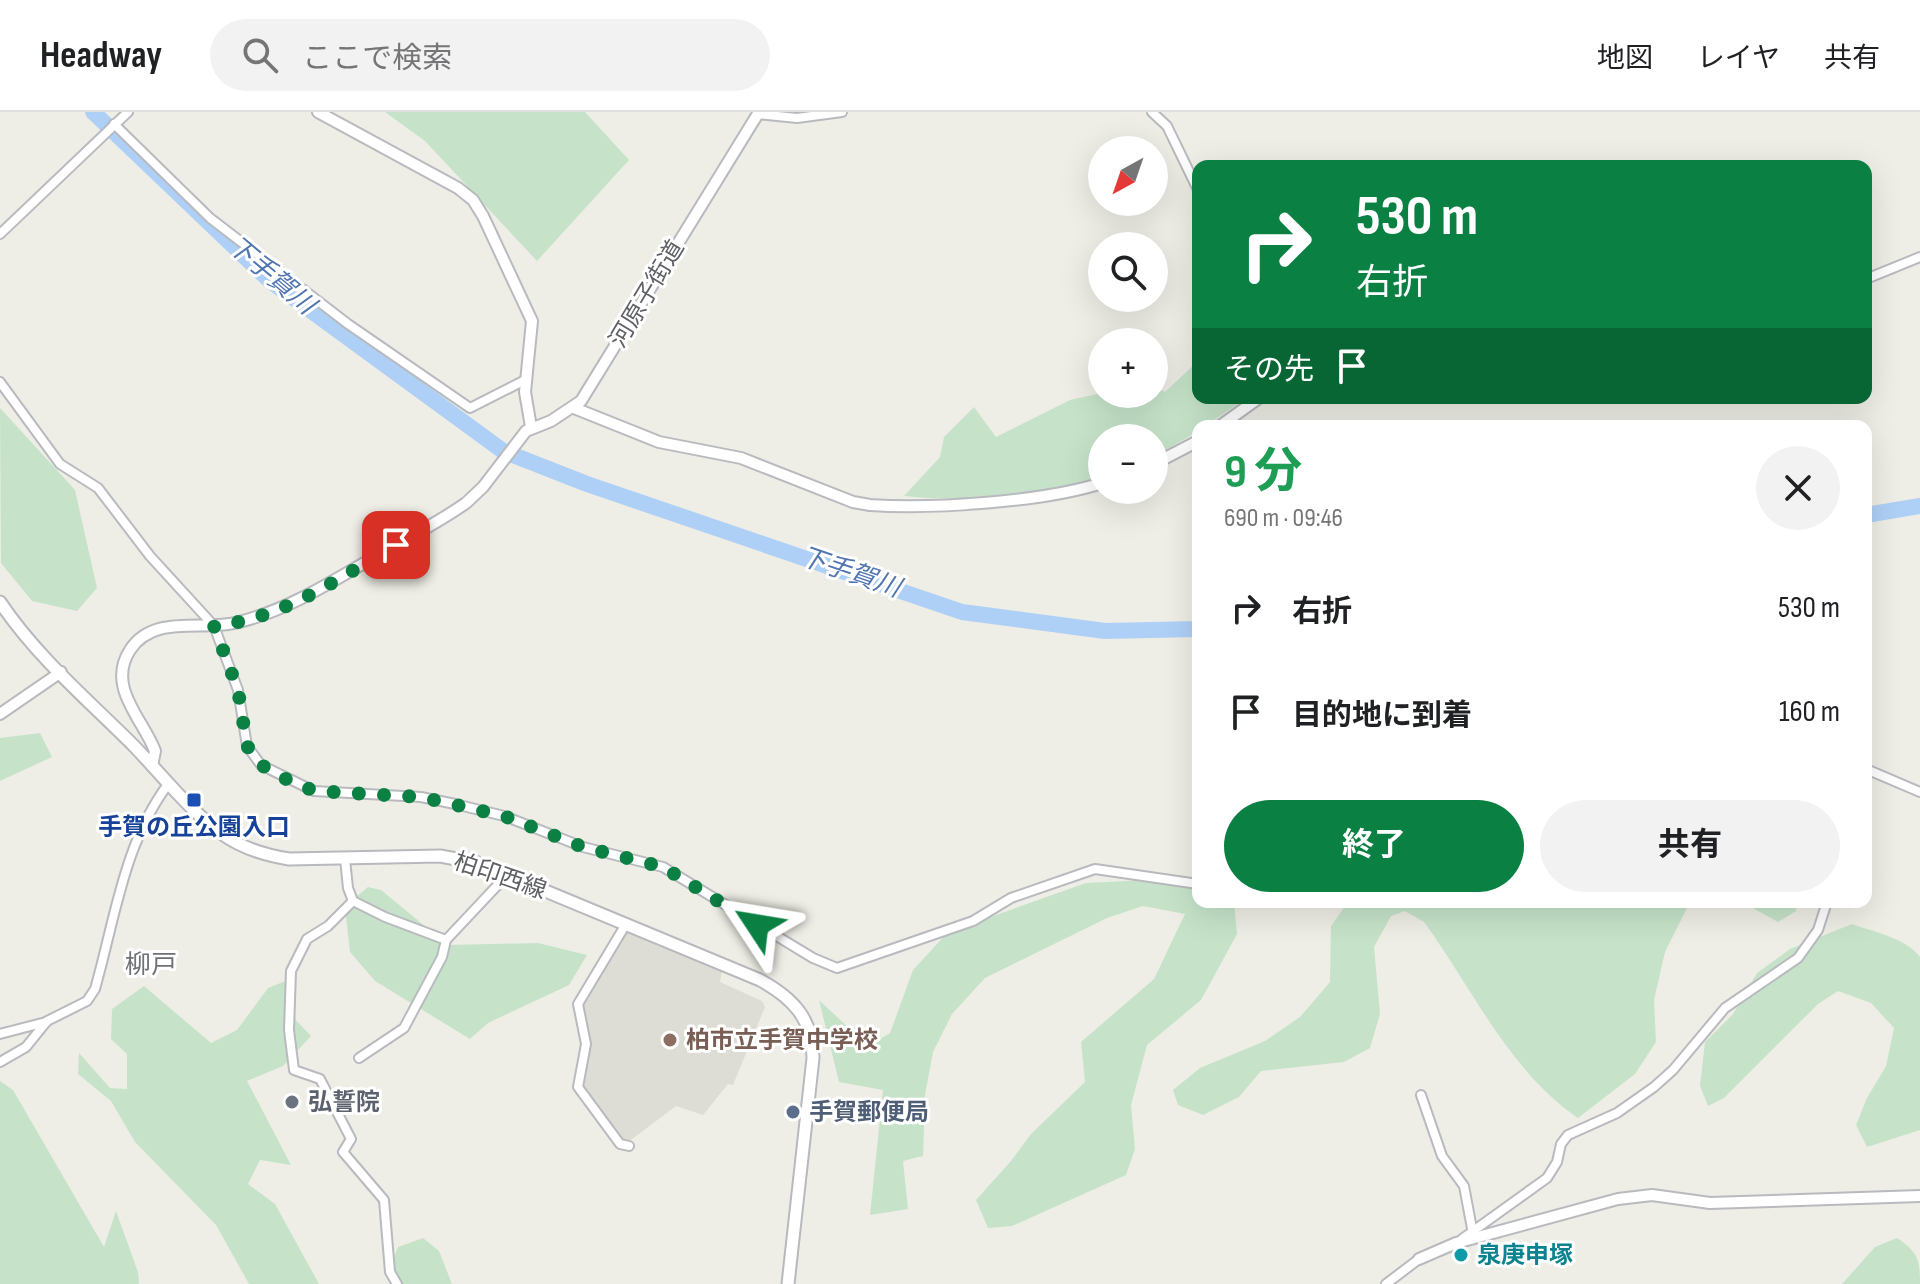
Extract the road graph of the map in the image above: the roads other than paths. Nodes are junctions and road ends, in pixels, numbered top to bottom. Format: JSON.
{"nodes":[{"id":1,"x":128,"y":112,"type":"edge"},
{"id":2,"x":318,"y":112,"type":"edge"},
{"id":3,"x":842,"y":112,"type":"edge"},
{"id":4,"x":1152,"y":112,"type":"edge"},
{"id":5,"x":758,"y":113,"type":"edge"},
{"id":6,"x":114,"y":124,"type":"junction"},
{"id":7,"x":1192,"y":178,"type":"edge"},
{"id":8,"x":0,"y":234,"type":"edge"},
{"id":9,"x":1920,"y":257,"type":"edge"},
{"id":10,"x":1872,"y":277,"type":"edge"},
{"id":11,"x":525,"y":380,"type":"junction"},
{"id":12,"x":0,"y":382,"type":"edge"},
{"id":13,"x":1251,"y":404,"type":"edge"},
{"id":14,"x":574,"y":408,"type":"junction"},
{"id":15,"x":1228,"y":420,"type":"edge"},
{"id":16,"x":531,"y":427,"type":"junction"},
{"id":17,"x":1192,"y":444,"type":"edge"},
{"id":18,"x":1168,"y":457,"type":"edge"},
{"id":19,"x":1088,"y":486,"type":"edge"},
{"id":20,"x":0,"y":602,"type":"edge"},
{"id":21,"x":214,"y":626,"type":"junction"},
{"id":22,"x":61,"y":672,"type":"junction"},
{"id":23,"x":0,"y":714,"type":"edge"},
{"id":24,"x":152,"y":766,"type":"junction"},
{"id":25,"x":1872,"y":772,"type":"edge"},
{"id":26,"x":169,"y":783,"type":"junction"},
{"id":27,"x":1920,"y":792,"type":"edge"},
{"id":28,"x":345,"y":859,"type":"junction"},
{"id":29,"x":508,"y":874,"type":"junction"},
{"id":30,"x":1192,"y":883,"type":"edge"},
{"id":31,"x":353,"y":901,"type":"junction"},
{"id":32,"x":1825,"y":908,"type":"edge"},
{"id":33,"x":626,"y":924,"type":"junction"},
{"id":34,"x":446,"y":940,"type":"junction"},
{"id":35,"x":47,"y":1021,"type":"junction"},
{"id":36,"x":0,"y":1034,"type":"edge"},
{"id":37,"x":359,"y":1058,"type":"dead end"},
{"id":38,"x":0,"y":1062,"type":"edge"},
{"id":39,"x":1421,"y":1095,"type":"dead end"},
{"id":40,"x":629,"y":1146,"type":"dead end"},
{"id":41,"x":1920,"y":1196,"type":"edge"},
{"id":42,"x":1473,"y":1235,"type":"junction"},
{"id":43,"x":1419,"y":1259,"type":"joint"},
{"id":44,"x":397,"y":1284,"type":"edge"},
{"id":45,"x":788,"y":1284,"type":"edge"},
{"id":46,"x":1386,"y":1284,"type":"edge"}],
"edges":[{"from":1,"to":6,"type":"street"},
{"from":2,"to":11,"type":"street"},
{"from":3,"to":5,"type":"street"},
{"from":4,"to":7,"type":"street"},
{"from":5,"to":14,"type":"street","name":"河原子街道"},
{"from":6,"to":8,"type":"street"},
{"from":6,"to":11,"type":"street"},
{"from":9,"to":10,"type":"street"},
{"from":11,"to":16,"type":"street"},
{"from":12,"to":21,"type":"street"},
{"from":13,"to":15,"type":"street"},
{"from":14,"to":16,"type":"street"},
{"from":14,"to":19,"type":"street"},
{"from":16,"to":21,"type":"street"},
{"from":17,"to":18,"type":"street"},
{"from":20,"to":22,"type":"main road","name":"柏印西線"},
{"from":21,"to":24,"type":"street"},
{"from":21,"to":30,"type":"street"},
{"from":22,"to":23,"type":"street"},
{"from":22,"to":24,"type":"main road","name":"柏印西線"},
{"from":24,"to":26,"type":"main road","name":"柏印西線"},
{"from":25,"to":27,"type":"street"},
{"from":26,"to":28,"type":"main road","name":"柏印西線"},
{"from":26,"to":35,"type":"street"},
{"from":28,"to":29,"type":"main road","name":"柏印西線"},
{"from":28,"to":31,"type":"street"},
{"from":29,"to":33,"type":"main road","name":"柏印西線"},
{"from":29,"to":34,"type":"street"},
{"from":31,"to":34,"type":"street"},
{"from":31,"to":44,"type":"street"},
{"from":32,"to":42,"type":"street"},
{"from":33,"to":40,"type":"street"},
{"from":33,"to":45,"type":"main road","name":"柏印西線"},
{"from":34,"to":37,"type":"street"},
{"from":35,"to":36,"type":"street"},
{"from":35,"to":38,"type":"street"},
{"from":39,"to":42,"type":"street"},
{"from":41,"to":42,"type":"street"},
{"from":42,"to":43,"type":"street"},
{"from":43,"to":46,"type":"street"}]}
